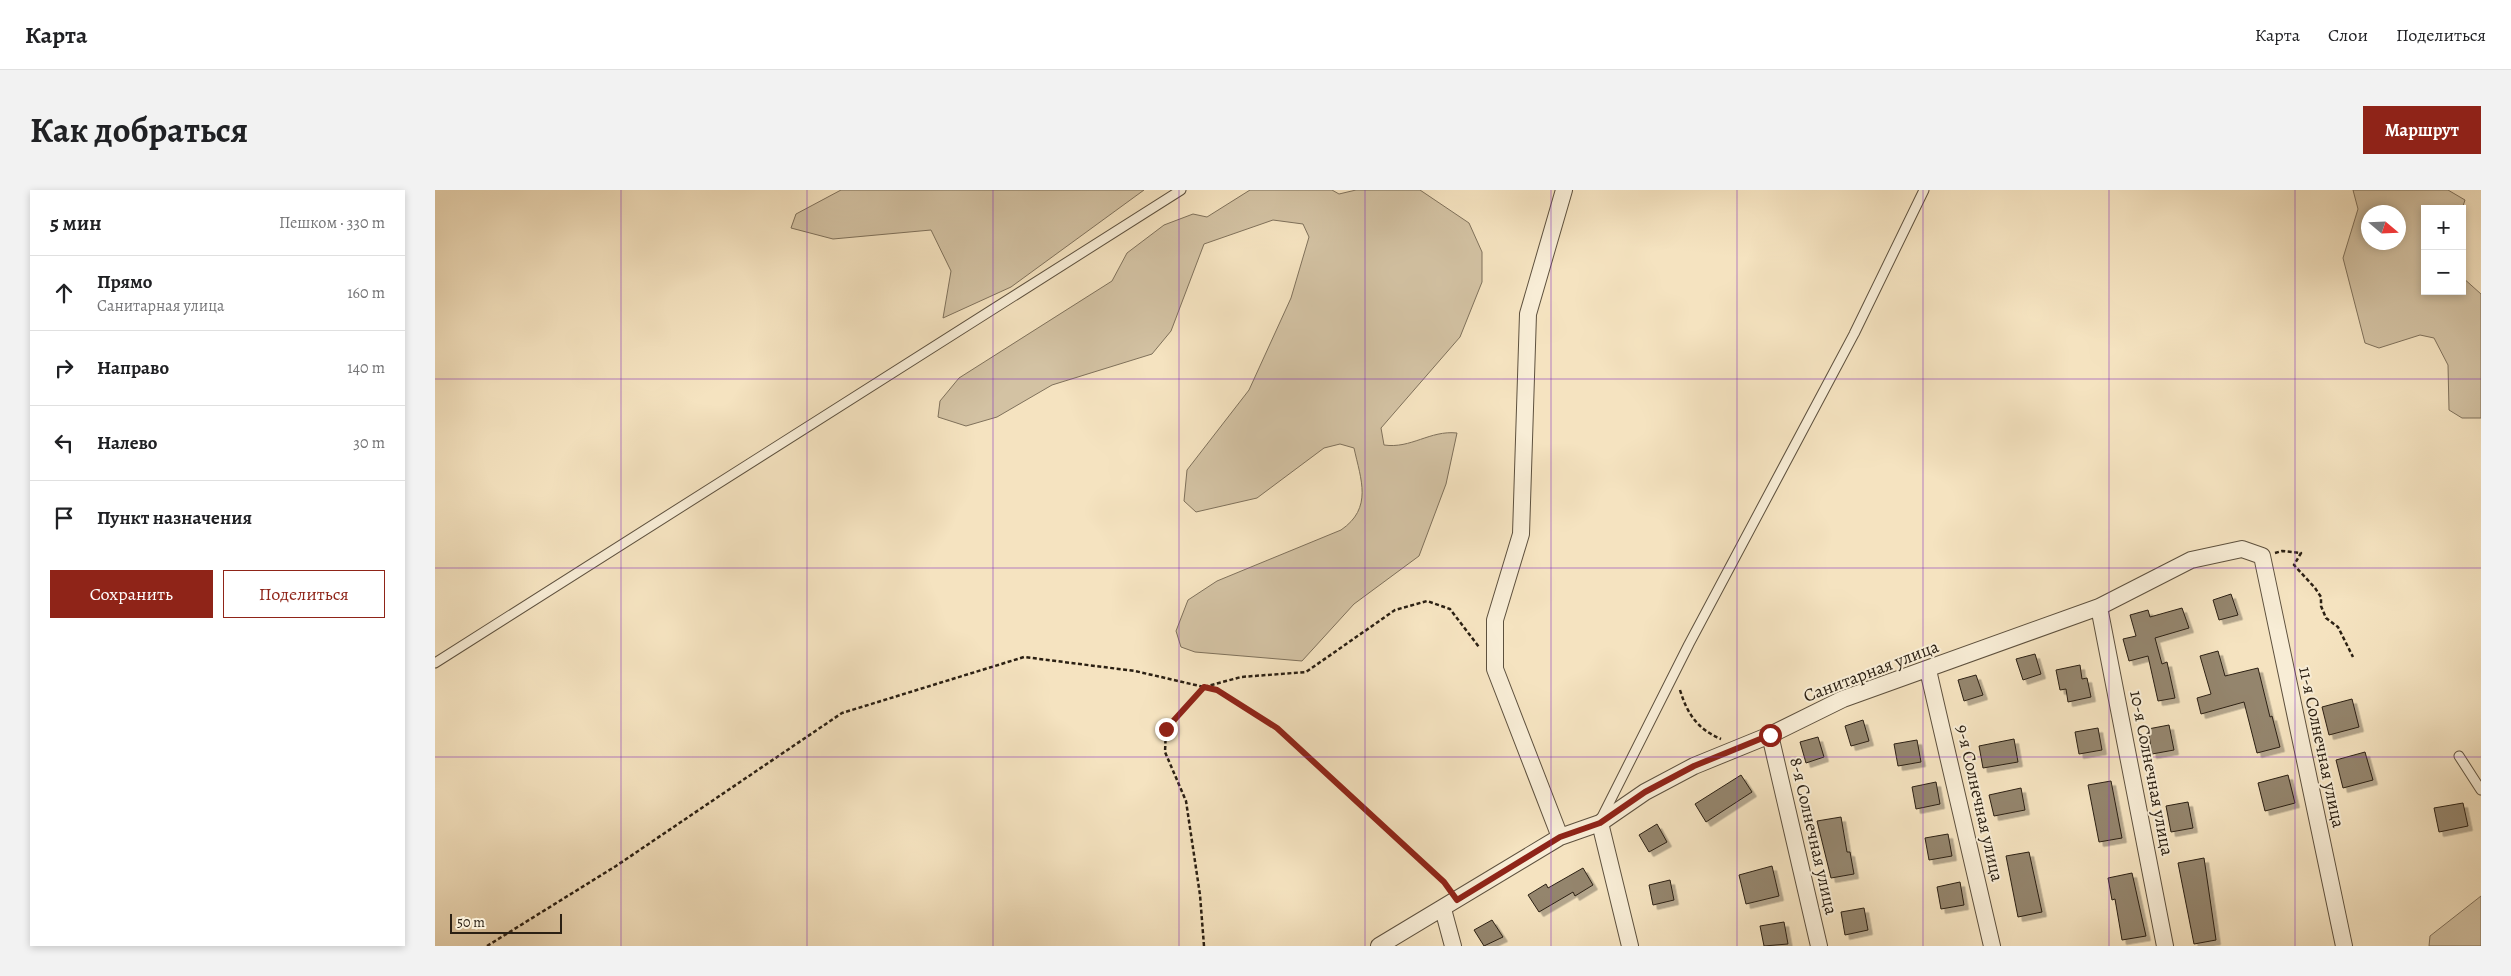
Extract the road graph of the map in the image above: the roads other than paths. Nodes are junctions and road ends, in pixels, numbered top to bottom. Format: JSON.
{"nodes":[{"id":1,"x":1181,"y":190,"type":"edge"},
{"id":2,"x":1564,"y":190,"type":"edge"},
{"id":3,"x":1924,"y":190,"type":"edge"},
{"id":4,"x":2262,"y":556,"type":"joint"},
{"id":5,"x":2099,"y":607,"type":"junction"},
{"id":6,"x":435,"y":663,"type":"edge"},
{"id":7,"x":1929,"y":670,"type":"junction"},
{"id":8,"x":1770,"y":735,"type":"junction"},
{"id":9,"x":2459,"y":756,"type":"dead end"},
{"id":10,"x":2481,"y":790,"type":"edge"},
{"id":11,"x":1600,"y":823,"type":"junction"},
{"id":12,"x":1560,"y":837,"type":"junction"},
{"id":13,"x":1443,"y":908,"type":"junction"},
{"id":14,"x":1379,"y":946,"type":"edge"},
{"id":15,"x":1453,"y":946,"type":"edge"},
{"id":16,"x":1630,"y":946,"type":"edge"},
{"id":17,"x":1819,"y":946,"type":"edge"},
{"id":18,"x":1992,"y":946,"type":"edge"},
{"id":19,"x":2165,"y":946,"type":"edge"},
{"id":20,"x":2344,"y":946,"type":"edge"}],
"edges":[{"from":1,"to":6,"type":"lane"},
{"from":2,"to":12,"type":"street"},
{"from":3,"to":11,"type":"lane"},
{"from":4,"to":5,"type":"street","name":"Санитарная улица"},
{"from":4,"to":20,"type":"street","name":"11-я Солнечная улица"},
{"from":5,"to":7,"type":"street","name":"Санитарная улица"},
{"from":5,"to":19,"type":"street","name":"10-я Солнечная улица"},
{"from":7,"to":8,"type":"street","name":"Санитарная улица"},
{"from":7,"to":18,"type":"street","name":"9-я Солнечная улица"},
{"from":8,"to":11,"type":"street","name":"Санитарная улица"},
{"from":8,"to":17,"type":"street","name":"8-я Солнечная улица"},
{"from":9,"to":10,"type":"lane"},
{"from":11,"to":12,"type":"street","name":"Санитарная улица"},
{"from":11,"to":16,"type":"street"},
{"from":12,"to":13,"type":"street","name":"Санитарная улица"},
{"from":13,"to":14,"type":"street","name":"Санитарная улица"},
{"from":13,"to":15,"type":"street"}]}
